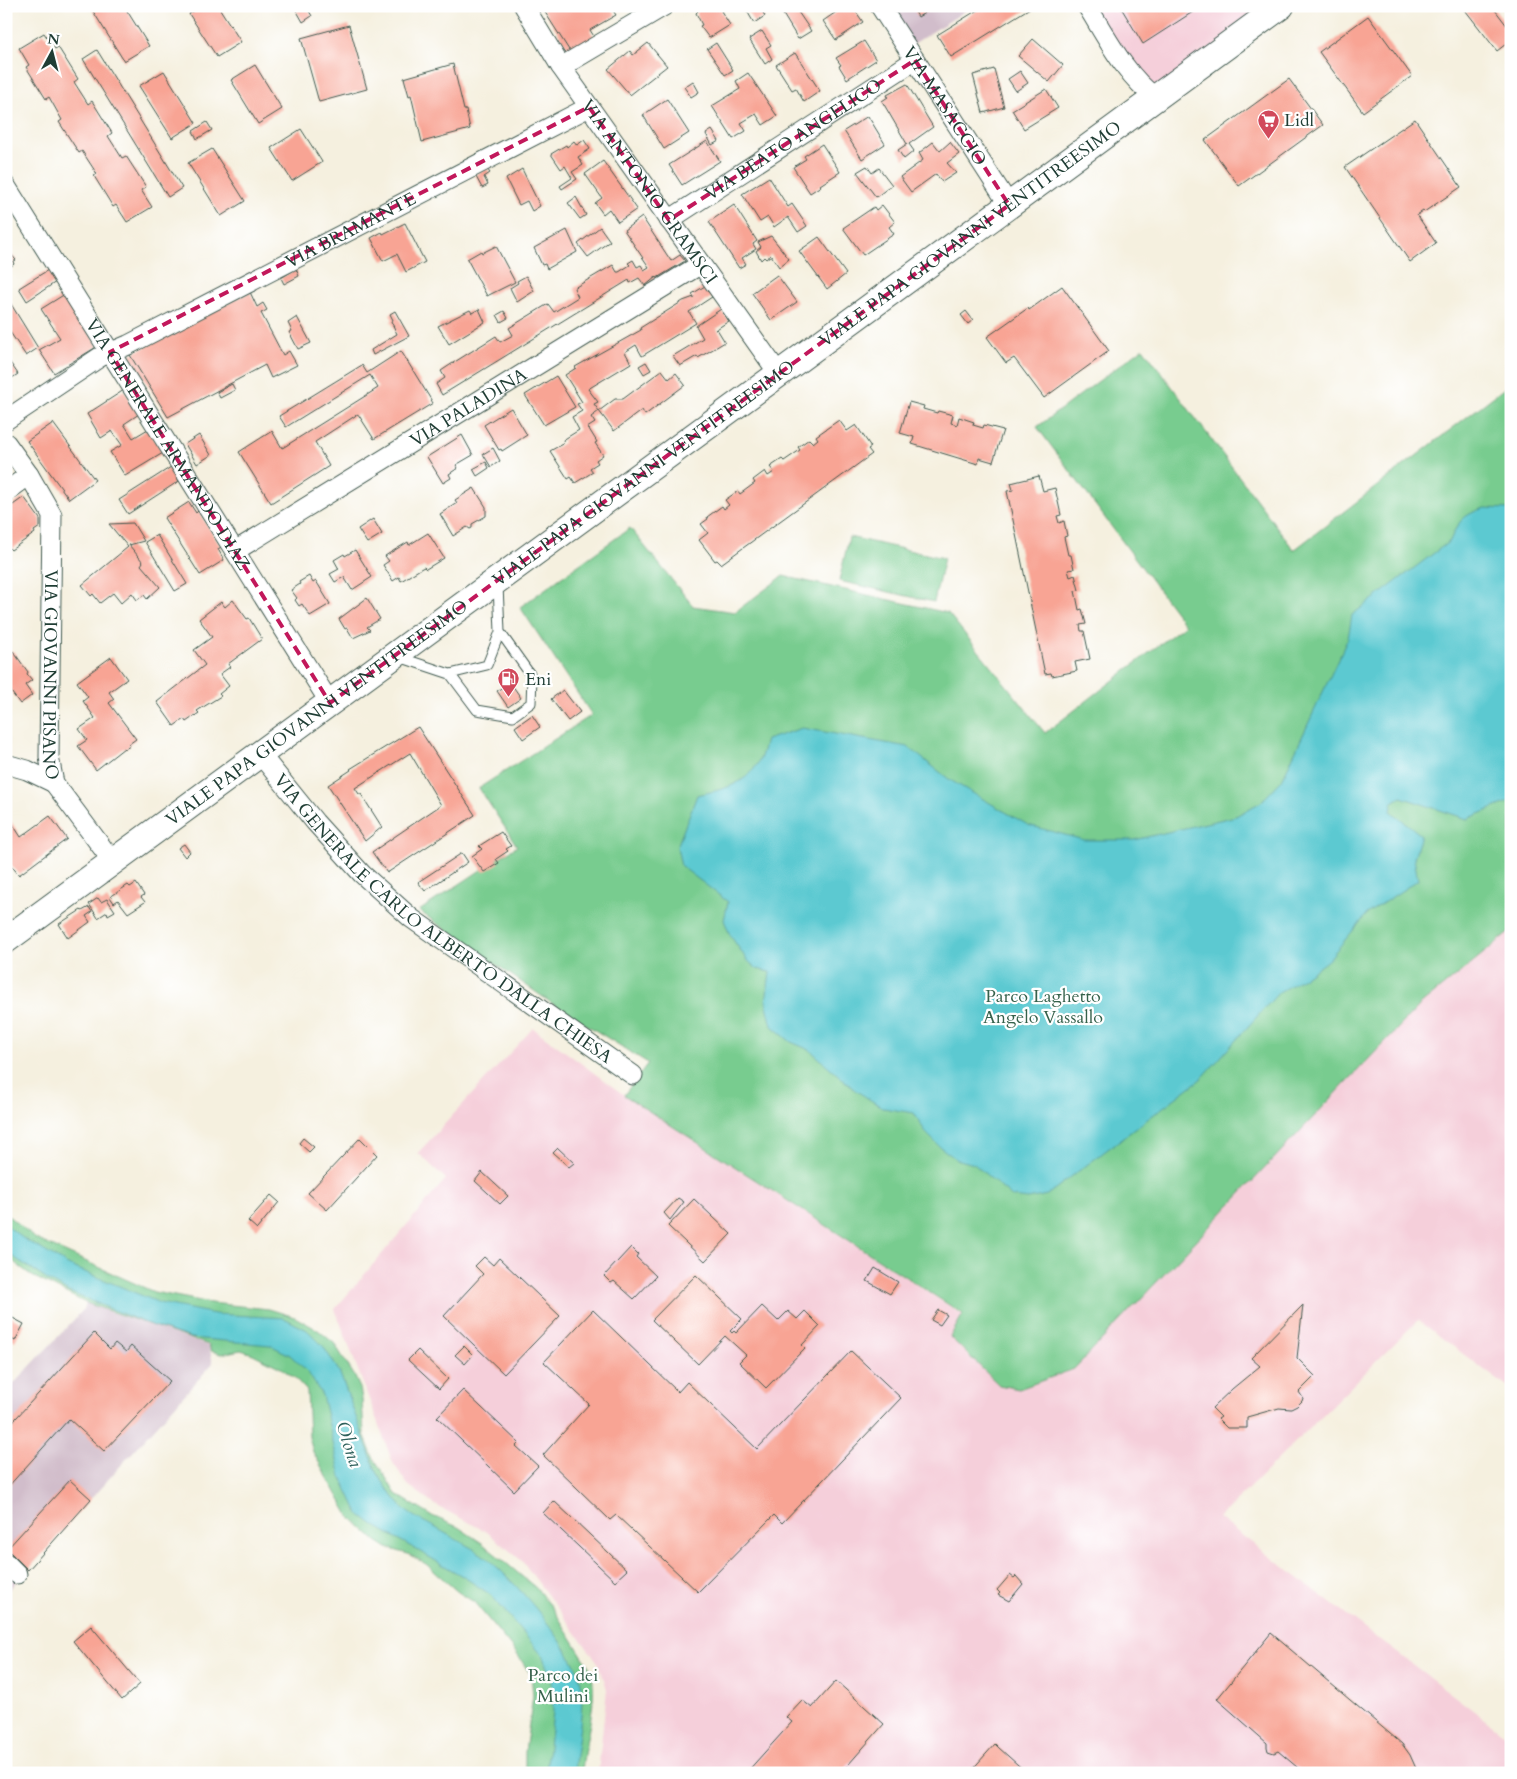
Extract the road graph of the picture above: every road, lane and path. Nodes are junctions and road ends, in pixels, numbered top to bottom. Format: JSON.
{"nodes":[{"id":1,"x":524,"y":6,"type":"edge"},
{"id":2,"x":664,"y":6,"type":"edge"},
{"id":3,"x":880,"y":6,"type":"edge"},
{"id":4,"x":1087,"y":6,"type":"edge"},
{"id":5,"x":1281,"y":6,"type":"edge"},
{"id":6,"x":915,"y":60,"type":"junction"},
{"id":7,"x":561,"y":68,"type":"junction"},
{"id":8,"x":1148,"y":103,"type":"junction"},
{"id":9,"x":589,"y":107,"type":"junction"},
{"id":10,"x":6,"y":187,"type":"edge"},
{"id":11,"x":1009,"y":206,"type":"junction"},
{"id":12,"x":670,"y":220,"type":"junction"},
{"id":13,"x":701,"y":264,"type":"junction"},
{"id":14,"x":110,"y":352,"type":"junction"},
{"id":15,"x":779,"y":374,"type":"junction"},
{"id":16,"x":6,"y":420,"type":"edge"},
{"id":17,"x":6,"y":443,"type":"edge"},
{"id":18,"x":29,"y":475,"type":"junction"},
{"id":19,"x":6,"y":492,"type":"edge"},
{"id":20,"x":235,"y":551,"type":"junction"},
{"id":21,"x":498,"y":580,"type":"junction"},
{"id":22,"x":500,"y":632,"type":"junction"},
{"id":23,"x":395,"y":655,"type":"junction"},
{"id":24,"x":450,"y":674,"type":"junction"},
{"id":25,"x":330,"y":703,"type":"junction"},
{"id":26,"x":260,"y":754,"type":"junction"},
{"id":27,"x":6,"y":764,"type":"edge"},
{"id":28,"x":54,"y":783,"type":"junction"},
{"id":29,"x":113,"y":862,"type":"junction"},
{"id":30,"x":6,"y":940,"type":"edge"},
{"id":31,"x":633,"y":1075,"type":"dead end"}],
"edges":[{"from":1,"to":7,"type":"street","name":"VIA ANTONIO GRAMSCI"},
{"from":2,"to":7,"type":"street"},
{"from":3,"to":6,"type":"street","name":"VIA MASACCIO"},
{"from":4,"to":8,"type":"street"},
{"from":5,"to":8,"type":"street","name":"VIALE PAPA GIOVANNI VENTITREESIMO"},
{"from":6,"to":11,"type":"street","name":"VIA MASACCIO"},
{"from":6,"to":12,"type":"street","name":"VIA BEATO ANGELICO"},
{"from":7,"to":9,"type":"street","name":"VIA ANTONIO GRAMSCI"},
{"from":8,"to":11,"type":"street","name":"VIALE PAPA GIOVANNI VENTITREESIMO"},
{"from":9,"to":12,"type":"street","name":"VIA ANTONIO GRAMSCI"},
{"from":9,"to":14,"type":"street","name":"VIA BRAMANTE"},
{"from":10,"to":14,"type":"street","name":"VIA GENERALE ARMANDO DIAZ"},
{"from":11,"to":15,"type":"street","name":"VIALE PAPA GIOVANNI VENTITREESIMO"},
{"from":12,"to":13,"type":"street","name":"VIA ANTONIO GRAMSCI"},
{"from":13,"to":15,"type":"street","name":"VIA ANTONIO GRAMSCI"},
{"from":13,"to":20,"type":"street","name":"VIA PALADINA"},
{"from":14,"to":16,"type":"street","name":"VIA BRAMANTE"},
{"from":14,"to":20,"type":"street","name":"VIA GENERALE ARMANDO DIAZ"},
{"from":15,"to":21,"type":"street","name":"VIALE PAPA GIOVANNI VENTITREESIMO"},
{"from":17,"to":18,"type":"street","name":"VIA GIOVANNI PISANO"},
{"from":18,"to":19,"type":"street"},
{"from":18,"to":28,"type":"street","name":"VIA GIOVANNI PISANO"},
{"from":20,"to":25,"type":"street","name":"VIA GENERALE ARMANDO DIAZ"},
{"from":21,"to":22,"type":"lane"},
{"from":21,"to":23,"type":"street","name":"VIALE PAPA GIOVANNI VENTITREESIMO"},
{"from":22,"to":24,"type":"lane"},
{"from":22,"to":24,"type":"lane"},
{"from":23,"to":24,"type":"lane"},
{"from":23,"to":25,"type":"street","name":"VIALE PAPA GIOVANNI VENTITREESIMO"},
{"from":25,"to":26,"type":"street","name":"VIALE PAPA GIOVANNI VENTITREESIMO"},
{"from":26,"to":29,"type":"street","name":"VIALE PAPA GIOVANNI VENTITREESIMO"},
{"from":26,"to":31,"type":"street","name":"VIA GENERALE CARLO ALBERTO DALLA CHIESA"},
{"from":27,"to":28,"type":"street"},
{"from":28,"to":29,"type":"street","name":"VIA GIOVANNI PISANO"},
{"from":29,"to":30,"type":"street","name":"VIALE PAPA GIOVANNI VENTITREESIMO"}]}
